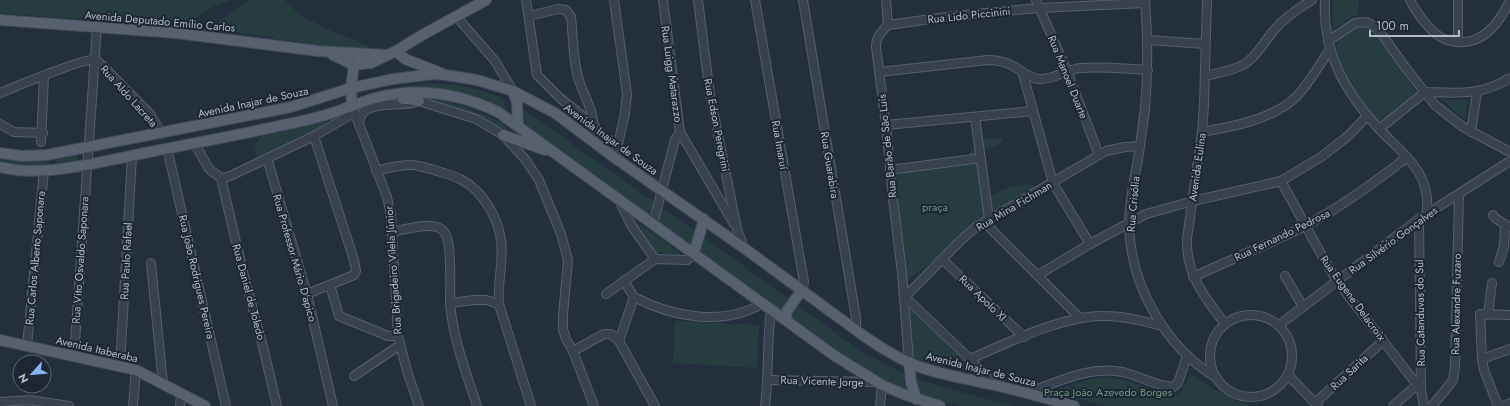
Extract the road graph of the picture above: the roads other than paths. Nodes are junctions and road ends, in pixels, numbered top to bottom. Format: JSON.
{"nodes":[{"id":1,"x":486,"y":0,"type":"edge"},
{"id":2,"x":526,"y":0,"type":"edge"},
{"id":3,"x":614,"y":0,"type":"edge"},
{"id":4,"x":663,"y":0,"type":"edge"},
{"id":5,"x":698,"y":0,"type":"edge"},
{"id":6,"x":755,"y":0,"type":"edge"},
{"id":7,"x":803,"y":0,"type":"edge"},
{"id":8,"x":886,"y":0,"type":"edge"},
{"id":9,"x":1207,"y":0,"type":"edge"},
{"id":10,"x":1312,"y":0,"type":"edge"},
{"id":11,"x":1324,"y":0,"type":"edge"},
{"id":12,"x":1410,"y":0,"type":"edge"},
{"id":13,"x":1458,"y":0,"type":"edge"},
{"id":14,"x":1510,"y":0,"type":"edge"},
{"id":15,"x":1145,"y":1,"type":"edge"},
{"id":16,"x":1037,"y":4,"type":"edge"},
{"id":17,"x":456,"y":16,"type":"junction"},
{"id":18,"x":528,"y":16,"type":"junction"},
{"id":19,"x":0,"y":20,"type":"edge"},
{"id":20,"x":888,"y":25,"type":"junction"},
{"id":21,"x":97,"y":27,"type":"junction"},
{"id":22,"x":1148,"y":40,"type":"junction"},
{"id":23,"x":1458,"y":42,"type":"junction"},
{"id":24,"x":1205,"y":44,"type":"junction"},
{"id":25,"x":1329,"y":45,"type":"junction"},
{"id":26,"x":318,"y":51,"type":"junction"},
{"id":27,"x":392,"y":53,"type":"junction"},
{"id":28,"x":94,"y":60,"type":"junction"},
{"id":29,"x":354,"y":65,"type":"junction"},
{"id":30,"x":1148,"y":70,"type":"junction"},
{"id":31,"x":1067,"y":71,"type":"junction"},
{"id":32,"x":879,"y":72,"type":"junction"},
{"id":33,"x":1023,"y":74,"type":"junction"},
{"id":34,"x":446,"y":75,"type":"junction"},
{"id":35,"x":44,"y":76,"type":"junction"},
{"id":36,"x":1205,"y":76,"type":"junction"},
{"id":37,"x":1510,"y":78,"type":"edge"},
{"id":38,"x":351,"y":88,"type":"junction"},
{"id":39,"x":513,"y":91,"type":"junction"},
{"id":40,"x":1425,"y":92,"type":"junction"},
{"id":41,"x":1477,"y":92,"type":"junction"},
{"id":42,"x":0,"y":93,"type":"edge"},
{"id":43,"x":560,"y":98,"type":"junction"},
{"id":44,"x":365,"y":101,"type":"junction"},
{"id":45,"x":420,"y":101,"type":"junction"},
{"id":46,"x":353,"y":110,"type":"junction"},
{"id":47,"x":1033,"y":111,"type":"junction"},
{"id":48,"x":555,"y":113,"type":"junction"},
{"id":49,"x":1368,"y":115,"type":"junction"},
{"id":50,"x":975,"y":117,"type":"junction"},
{"id":51,"x":0,"y":124,"type":"edge"},
{"id":52,"x":358,"y":125,"type":"junction"},
{"id":53,"x":886,"y":125,"type":"junction"},
{"id":54,"x":518,"y":126,"type":"junction"},
{"id":55,"x":595,"y":126,"type":"junction"},
{"id":56,"x":1379,"y":129,"type":"junction"},
{"id":57,"x":680,"y":132,"type":"junction"},
{"id":58,"x":1202,"y":132,"type":"junction"},
{"id":59,"x":1472,"y":132,"type":"junction"},
{"id":60,"x":162,"y":134,"type":"junction"},
{"id":61,"x":503,"y":135,"type":"junction"},
{"id":62,"x":314,"y":136,"type":"junction"},
{"id":63,"x":592,"y":140,"type":"junction"},
{"id":64,"x":195,"y":144,"type":"junction"},
{"id":65,"x":527,"y":144,"type":"junction"},
{"id":66,"x":1140,"y":146,"type":"junction"},
{"id":67,"x":87,"y":148,"type":"junction"},
{"id":68,"x":167,"y":148,"type":"junction"},
{"id":69,"x":552,"y":151,"type":"junction"},
{"id":70,"x":0,"y":152,"type":"edge"},
{"id":71,"x":1510,"y":152,"type":"edge"},
{"id":72,"x":1099,"y":155,"type":"junction"},
{"id":73,"x":47,"y":156,"type":"junction"},
{"id":74,"x":132,"y":156,"type":"junction"},
{"id":75,"x":266,"y":158,"type":"junction"},
{"id":76,"x":615,"y":158,"type":"junction"},
{"id":77,"x":981,"y":158,"type":"junction"},
{"id":78,"x":1406,"y":158,"type":"junction"},
{"id":79,"x":525,"y":159,"type":"junction"},
{"id":80,"x":1510,"y":161,"type":"edge"},
{"id":81,"x":87,"y":164,"type":"junction"},
{"id":82,"x":0,"y":167,"type":"edge"},
{"id":83,"x":45,"y":170,"type":"junction"},
{"id":84,"x":376,"y":170,"type":"junction"},
{"id":85,"x":890,"y":170,"type":"junction"},
{"id":86,"x":221,"y":178,"type":"junction"},
{"id":87,"x":1281,"y":181,"type":"junction"},
{"id":88,"x":1053,"y":183,"type":"junction"},
{"id":89,"x":663,"y":191,"type":"junction"},
{"id":90,"x":1459,"y":194,"type":"junction"},
{"id":91,"x":618,"y":198,"type":"junction"},
{"id":92,"x":1193,"y":201,"type":"junction"},
{"id":93,"x":1427,"y":213,"type":"junction"},
{"id":94,"x":1493,"y":215,"type":"dead end"},
{"id":95,"x":704,"y":219,"type":"junction"},
{"id":96,"x":1419,"y":220,"type":"junction"},
{"id":97,"x":987,"y":221,"type":"junction"},
{"id":98,"x":1129,"y":222,"type":"junction"},
{"id":99,"x":654,"y":224,"type":"junction"},
{"id":100,"x":1306,"y":225,"type":"junction"},
{"id":101,"x":1507,"y":226,"type":"edge"},
{"id":102,"x":737,"y":229,"type":"junction"},
{"id":103,"x":391,"y":232,"type":"junction"},
{"id":104,"x":1090,"y":244,"type":"junction"},
{"id":105,"x":744,"y":248,"type":"junction"},
{"id":106,"x":694,"y":253,"type":"junction"},
{"id":107,"x":655,"y":259,"type":"junction"},
{"id":108,"x":942,"y":259,"type":"junction"},
{"id":109,"x":1499,"y":262,"type":"dead end"},
{"id":110,"x":151,"y":264,"type":"dead end"},
{"id":111,"x":1038,"y":275,"type":"junction"},
{"id":112,"x":1285,"y":276,"type":"dead end"},
{"id":113,"x":1193,"y":277,"type":"junction"},
{"id":114,"x":1337,"y":280,"type":"junction"},
{"id":115,"x":624,"y":281,"type":"junction"},
{"id":116,"x":1492,"y":283,"type":"dead end"},
{"id":117,"x":330,"y":285,"type":"junction"},
{"id":118,"x":802,"y":290,"type":"junction"},
{"id":119,"x":308,"y":294,"type":"junction"},
{"id":120,"x":606,"y":294,"type":"dead end"},
{"id":121,"x":905,"y":296,"type":"junction"},
{"id":122,"x":634,"y":297,"type":"junction"},
{"id":123,"x":450,"y":303,"type":"junction"},
{"id":124,"x":499,"y":304,"type":"junction"},
{"id":125,"x":767,"y":306,"type":"junction"},
{"id":126,"x":1302,"y":307,"type":"junction"},
{"id":127,"x":1488,"y":315,"type":"junction"},
{"id":128,"x":1510,"y":315,"type":"edge"},
{"id":129,"x":783,"y":317,"type":"junction"},
{"id":130,"x":1080,"y":318,"type":"junction"},
{"id":131,"x":1225,"y":324,"type":"junction"},
{"id":132,"x":1279,"y":325,"type":"junction"},
{"id":133,"x":1162,"y":326,"type":"junction"},
{"id":134,"x":769,"y":327,"type":"junction"},
{"id":135,"x":856,"y":330,"type":"junction"},
{"id":136,"x":398,"y":336,"type":"junction"},
{"id":137,"x":1024,"y":337,"type":"junction"},
{"id":138,"x":0,"y":340,"type":"edge"},
{"id":139,"x":619,"y":341,"type":"junction"},
{"id":140,"x":1383,"y":341,"type":"junction"},
{"id":141,"x":400,"y":345,"type":"junction"},
{"id":142,"x":27,"y":346,"type":"junction"},
{"id":143,"x":1510,"y":348,"type":"edge"},
{"id":144,"x":573,"y":351,"type":"junction"},
{"id":145,"x":74,"y":356,"type":"junction"},
{"id":146,"x":1187,"y":356,"type":"junction"},
{"id":147,"x":970,"y":359,"type":"junction"},
{"id":148,"x":1482,"y":359,"type":"junction"},
{"id":149,"x":909,"y":362,"type":"junction"},
{"id":150,"x":120,"y":366,"type":"junction"},
{"id":151,"x":136,"y":370,"type":"junction"},
{"id":152,"x":1288,"y":375,"type":"junction"},
{"id":153,"x":354,"y":376,"type":"dead end"},
{"id":154,"x":1217,"y":378,"type":"junction"},
{"id":155,"x":768,"y":380,"type":"junction"},
{"id":156,"x":163,"y":383,"type":"junction"},
{"id":157,"x":879,"y":384,"type":"junction"},
{"id":158,"x":994,"y":385,"type":"junction"},
{"id":159,"x":1419,"y":387,"type":"junction"},
{"id":160,"x":181,"y":393,"type":"junction"},
{"id":161,"x":1027,"y":393,"type":"junction"},
{"id":162,"x":1257,"y":397,"type":"junction"},
{"id":163,"x":916,"y":399,"type":"junction"},
{"id":164,"x":0,"y":402,"type":"edge"},
{"id":165,"x":1510,"y":403,"type":"edge"},
{"id":166,"x":1317,"y":405,"type":"edge"},
{"id":167,"x":68,"y":406,"type":"edge"},
{"id":168,"x":132,"y":406,"type":"edge"},
{"id":169,"x":180,"y":406,"type":"edge"},
{"id":170,"x":205,"y":406,"type":"edge"},
{"id":171,"x":226,"y":406,"type":"edge"},
{"id":172,"x":277,"y":406,"type":"edge"},
{"id":173,"x":333,"y":406,"type":"edge"},
{"id":174,"x":419,"y":406,"type":"edge"},
{"id":175,"x":477,"y":406,"type":"edge"},
{"id":176,"x":531,"y":406,"type":"edge"},
{"id":177,"x":594,"y":406,"type":"edge"},
{"id":178,"x":655,"y":406,"type":"edge"},
{"id":179,"x":765,"y":406,"type":"edge"},
{"id":180,"x":880,"y":406,"type":"edge"},
{"id":181,"x":940,"y":406,"type":"edge"},
{"id":182,"x":1071,"y":406,"type":"edge"},
{"id":183,"x":1253,"y":406,"type":"edge"},
{"id":184,"x":1393,"y":406,"type":"edge"},
{"id":185,"x":1424,"y":406,"type":"edge"},
{"id":186,"x":1432,"y":406,"type":"edge"},
{"id":187,"x":1498,"y":406,"type":"edge"},
{"id":188,"x":1503,"y":406,"type":"edge"}],
"edges":[{"from":1,"to":17,"type":"main road"},
{"from":2,"to":18,"type":"street"},
{"from":3,"to":76,"type":"street"},
{"from":4,"to":57,"type":"street","name":"Rua Luigg Matarazzo"},
{"from":5,"to":102,"type":"street","name":"Rua Edson Peregrini"},
{"from":6,"to":118,"type":"street","name":"Rua Imaruí"},
{"from":7,"to":135,"type":"street","name":"Rua Guarabira"},
{"from":8,"to":20,"type":"street"},
{"from":9,"to":24,"type":"street","name":"Avenida Eulina"},
{"from":10,"to":36,"type":"street"},
{"from":11,"to":25,"type":"street"},
{"from":12,"to":23,"type":"street"},
{"from":13,"to":23,"type":"street"},
{"from":14,"to":23,"type":"street"},
{"from":15,"to":16,"type":"street","name":"Rua Lido Piccinini"},
{"from":15,"to":22,"type":"street","name":"Rua Crisólia"},
{"from":16,"to":20,"type":"street","name":"Rua Lido Piccinini"},
{"from":16,"to":31,"type":"street","name":"Rua Manoel Duarte"},
{"from":17,"to":27,"type":"main road"},
{"from":17,"to":39,"type":"street"},
{"from":18,"to":43,"type":"street"},
{"from":18,"to":55,"type":"street"},
{"from":19,"to":21,"type":"main road","name":"Avenida Deputado Emílio Carlos"},
{"from":20,"to":32,"type":"street","name":"Rua Barão de São Luís"},
{"from":21,"to":26,"type":"main road","name":"Avenida Deputado Emílio Carlos"},
{"from":21,"to":28,"type":"street"},
{"from":22,"to":24,"type":"street"},
{"from":22,"to":30,"type":"street","name":"Rua Crisólia"},
{"from":24,"to":36,"type":"street","name":"Avenida Eulina"},
{"from":25,"to":40,"type":"street"},
{"from":25,"to":49,"type":"street"},
{"from":25,"to":58,"type":"street"},
{"from":26,"to":27,"type":"main road","name":"Avenida Deputado Emílio Carlos"},
{"from":26,"to":29,"type":"main road","name":"Avenida Deputado Emílio Carlos"},
{"from":27,"to":29,"type":"main road"},
{"from":27,"to":34,"type":"main road"},
{"from":28,"to":35,"type":"street"},
{"from":28,"to":60,"type":"street","name":"Rua Aldo Lacreta"},
{"from":28,"to":67,"type":"street"},
{"from":29,"to":38,"type":"main road"},
{"from":30,"to":31,"type":"street"},
{"from":30,"to":66,"type":"street","name":"Rua Crisólia"},
{"from":31,"to":33,"type":"street"},
{"from":31,"to":72,"type":"street","name":"Rua Manoel Duarte"},
{"from":32,"to":33,"type":"street"},
{"from":32,"to":53,"type":"street","name":"Rua Barão de São Luís"},
{"from":33,"to":47,"type":"street"},
{"from":34,"to":38,"type":"main road","name":"Avenida Inajar de Souza"},
{"from":34,"to":39,"type":"main road","name":"Avenida Inajar de Souza"},
{"from":35,"to":42,"type":"street"},
{"from":35,"to":51,"type":"street"},
{"from":36,"to":58,"type":"street","name":"Avenida Eulina"},
{"from":37,"to":41,"type":"street"},
{"from":38,"to":46,"type":"main road"},
{"from":38,"to":60,"type":"main road","name":"Avenida Inajar de Souza"},
{"from":39,"to":48,"type":"main road","name":"Avenida Inajar de Souza"},
{"from":39,"to":54,"type":"main road"},
{"from":40,"to":41,"type":"street"},
{"from":40,"to":56,"type":"street"},
{"from":40,"to":59,"type":"street"},
{"from":41,"to":59,"type":"street"},
{"from":43,"to":48,"type":"street"},
{"from":43,"to":55,"type":"street"},
{"from":44,"to":45,"type":"main road"},
{"from":44,"to":46,"type":"main road"},
{"from":44,"to":54,"type":"main road"},
{"from":45,"to":52,"type":"street"},
{"from":45,"to":61,"type":"street"},
{"from":46,"to":52,"type":"street","name":"Rua Brigadeiro Vilela Júnior"},
{"from":46,"to":62,"type":"street"},
{"from":46,"to":64,"type":"main road"},
{"from":47,"to":50,"type":"street"},
{"from":47,"to":88,"type":"street"},
{"from":48,"to":63,"type":"main road","name":"Avenida Inajar de Souza"},
{"from":49,"to":56,"type":"street"},
{"from":49,"to":87,"type":"street"},
{"from":50,"to":53,"type":"street"},
{"from":50,"to":77,"type":"street"},
{"from":52,"to":84,"type":"street","name":"Rua Brigadeiro Vilela Júnior"},
{"from":53,"to":85,"type":"street","name":"Rua Barão de São Luís"},
{"from":54,"to":61,"type":"street"},
{"from":54,"to":69,"type":"main road"},
{"from":55,"to":63,"type":"street"},
{"from":56,"to":78,"type":"street"},
{"from":57,"to":89,"type":"street"},
{"from":57,"to":102,"type":"street","name":"Rua Luigg Matarazzo"},
{"from":58,"to":92,"type":"street","name":"Avenida Eulina"},
{"from":59,"to":71,"type":"street"},
{"from":60,"to":67,"type":"main road","name":"Avenida Inajar de Souza"},
{"from":61,"to":65,"type":"main road"},
{"from":61,"to":79,"type":"street"},
{"from":62,"to":75,"type":"street"},
{"from":62,"to":117,"type":"street"},
{"from":63,"to":76,"type":"main road","name":"Avenida Inajar de Souza"},
{"from":64,"to":68,"type":"main road"},
{"from":64,"to":86,"type":"street"},
{"from":65,"to":69,"type":"main road"},
{"from":65,"to":79,"type":"street"},
{"from":66,"to":72,"type":"street","name":"Rua Mina Fichman"},
{"from":66,"to":98,"type":"street","name":"Rua Crisólia"},
{"from":67,"to":73,"type":"main road","name":"Avenida Inajar de Souza"},
{"from":67,"to":81,"type":"street"},
{"from":68,"to":74,"type":"main road"},
{"from":68,"to":171,"type":"street","name":"Rua João Rodrigues Pereira"},
{"from":69,"to":91,"type":"main road"},
{"from":70,"to":73,"type":"main road","name":"Avenida Inajar de Souza"},
{"from":72,"to":88,"type":"street","name":"Rua Mina Fichman"},
{"from":73,"to":83,"type":"main road"},
{"from":74,"to":81,"type":"main road"},
{"from":74,"to":150,"type":"street","name":"Rua Paulo Rafael"},
{"from":75,"to":86,"type":"street"},
{"from":75,"to":119,"type":"street","name":"Rua Professor Mário D'apico"},
{"from":76,"to":89,"type":"main road","name":"Avenida Inajar de Souza"},
{"from":77,"to":85,"type":"street"},
{"from":77,"to":97,"type":"street"},
{"from":78,"to":93,"type":"street"},
{"from":78,"to":100,"type":"street","name":"Rua Fernando Pedrosa"},
{"from":79,"to":144,"type":"street"},
{"from":80,"to":90,"type":"street","name":"Rua Silvério Gonçalves"},
{"from":81,"to":83,"type":"main road"},
{"from":81,"to":145,"type":"street","name":"Rua Vito Osvaldo Saponara"},
{"from":82,"to":83,"type":"main road"},
{"from":83,"to":142,"type":"street","name":"Rua Carlos Alberto Saponara"},
{"from":84,"to":103,"type":"street","name":"Rua Brigadeiro Vilela Júnior"},
{"from":84,"to":124,"type":"street"},
{"from":85,"to":121,"type":"street","name":"Rua Barão de São Luís"},
{"from":86,"to":172,"type":"street","name":"Rua Daniel de Toledo"},
{"from":87,"to":92,"type":"street"},
{"from":87,"to":100,"type":"street","name":"Rua Eugene Delacroix"},
{"from":88,"to":97,"type":"street","name":"Rua Mina Fichman"},
{"from":88,"to":104,"type":"street"},
{"from":89,"to":95,"type":"main road","name":"Avenida Inajar de Souza"},
{"from":89,"to":99,"type":"street"},
{"from":90,"to":93,"type":"street","name":"Rua Silvério Gonçalves"},
{"from":90,"to":186,"type":"street","name":"Rua Alexandre Fuzaro"},
{"from":91,"to":99,"type":"main road"},
{"from":91,"to":107,"type":"street"},
{"from":92,"to":98,"type":"street"},
{"from":92,"to":113,"type":"street","name":"Avenida Eulina"},
{"from":93,"to":96,"type":"street","name":"Rua Silvério Gonçalves"},
{"from":94,"to":101,"type":"street"},
{"from":95,"to":105,"type":"main road","name":"Avenida Inajar de Souza"},
{"from":95,"to":106,"type":"main road"},
{"from":96,"to":114,"type":"street","name":"Rua Silvério Gonçalves"},
{"from":96,"to":159,"type":"street","name":"Rua Catanduvas do Sul"},
{"from":97,"to":108,"type":"street","name":"Rua Mina Fichman"},
{"from":97,"to":111,"type":"street"},
{"from":98,"to":104,"type":"street"},
{"from":98,"to":133,"type":"street","name":"Rua Crisólia"},
{"from":99,"to":106,"type":"main road"},
{"from":100,"to":113,"type":"street","name":"Rua Fernando Pedrosa"},
{"from":100,"to":114,"type":"street","name":"Rua Eugene Delacroix"},
{"from":101,"to":109,"type":"street"},
{"from":102,"to":105,"type":"street","name":"Rua Edson Peregrini"},
{"from":103,"to":123,"type":"street"},
{"from":103,"to":136,"type":"street","name":"Rua Brigadeiro Vilela Júnior"},
{"from":104,"to":111,"type":"street"},
{"from":105,"to":118,"type":"main road","name":"Avenida Inajar de Souza"},
{"from":106,"to":107,"type":"street"},
{"from":106,"to":125,"type":"main road"},
{"from":107,"to":115,"type":"street"},
{"from":108,"to":121,"type":"street","name":"Rua Mina Fichman"},
{"from":108,"to":137,"type":"street","name":"Rua Apolo XI"},
{"from":110,"to":156,"type":"street"},
{"from":111,"to":130,"type":"street"},
{"from":112,"to":126,"type":"street"},
{"from":113,"to":131,"type":"street","name":"Avenida Eulina"},
{"from":114,"to":126,"type":"street","name":"Rua Silvério Gonçalves"},
{"from":114,"to":140,"type":"street","name":"Rua Eugene Delacroix"},
{"from":115,"to":120,"type":"street"},
{"from":115,"to":122,"type":"street"},
{"from":116,"to":127,"type":"street"},
{"from":117,"to":119,"type":"street"},
{"from":117,"to":136,"type":"street"},
{"from":118,"to":129,"type":"main road"},
{"from":118,"to":135,"type":"main road","name":"Avenida Inajar de Souza"},
{"from":119,"to":173,"type":"street","name":"Rua Professor Mário D'apico"},
{"from":121,"to":147,"type":"street"},
{"from":121,"to":149,"type":"street","name":"Rua Barão de São Luís"},
{"from":122,"to":125,"type":"street"},
{"from":122,"to":139,"type":"street"},
{"from":123,"to":124,"type":"street"},
{"from":123,"to":175,"type":"street"},
{"from":124,"to":176,"type":"street"},
{"from":125,"to":129,"type":"main road"},
{"from":125,"to":134,"type":"street"},
{"from":126,"to":132,"type":"street","name":"Rua Silvério Gonçalves"},
{"from":127,"to":128,"type":"street"},
{"from":127,"to":148,"type":"street"},
{"from":129,"to":134,"type":"street"},
{"from":129,"to":157,"type":"main road"},
{"from":130,"to":133,"type":"street"},
{"from":130,"to":137,"type":"street"},
{"from":131,"to":132,"type":"street"},
{"from":131,"to":154,"type":"street"},
{"from":132,"to":152,"type":"street"},
{"from":133,"to":146,"type":"street","name":"Rua Crisólia"},
{"from":134,"to":155,"type":"street"},
{"from":135,"to":149,"type":"main road","name":"Avenida Inajar de Souza"},
{"from":136,"to":141,"type":"street","name":"Rua Brigadeiro Vilela Júnior"},
{"from":137,"to":147,"type":"street"},
{"from":138,"to":142,"type":"main road","name":"Avenida Itaberaba"},
{"from":139,"to":144,"type":"street"},
{"from":139,"to":178,"type":"street"},
{"from":140,"to":159,"type":"street","name":"Rua Eugene Delacroix"},
{"from":140,"to":166,"type":"street","name":"Rua Sarita"},
{"from":141,"to":153,"type":"street"},
{"from":141,"to":174,"type":"street","name":"Rua Brigadeiro Vilela Júnior"},
{"from":142,"to":145,"type":"main road","name":"Avenida Itaberaba"},
{"from":143,"to":148,"type":"street"},
{"from":144,"to":177,"type":"street"},
{"from":145,"to":150,"type":"main road","name":"Avenida Itaberaba"},
{"from":146,"to":154,"type":"street","name":"Rua Crisólia"},
{"from":146,"to":161,"type":"street"},
{"from":147,"to":158,"type":"street"},
{"from":148,"to":187,"type":"street"},
{"from":149,"to":158,"type":"main road","name":"Avenida Inajar de Souza"},
{"from":149,"to":163,"type":"main road"},
{"from":150,"to":151,"type":"main road","name":"Avenida Itaberaba"},
{"from":151,"to":156,"type":"main road","name":"Avenida Itaberaba"},
{"from":151,"to":168,"type":"street"},
{"from":152,"to":162,"type":"street"},
{"from":152,"to":166,"type":"street"},
{"from":154,"to":162,"type":"street"},
{"from":155,"to":157,"type":"street","name":"Rua Vicente Jorge"},
{"from":155,"to":179,"type":"street"},
{"from":156,"to":160,"type":"main road","name":"Avenida Itaberaba"},
{"from":157,"to":163,"type":"main road"},
{"from":157,"to":180,"type":"street"},
{"from":158,"to":161,"type":"main road","name":"Avenida Inajar de Souza"},
{"from":159,"to":184,"type":"street"},
{"from":159,"to":185,"type":"street","name":"Rua Catanduvas do Sul"},
{"from":160,"to":169,"type":"street"},
{"from":160,"to":170,"type":"main road","name":"Avenida Itaberaba"},
{"from":161,"to":182,"type":"main road","name":"Avenida Inajar de Souza"},
{"from":162,"to":183,"type":"street"},
{"from":163,"to":181,"type":"main road"},
{"from":164,"to":167,"type":"street"},
{"from":165,"to":188,"type":"street"}]}
